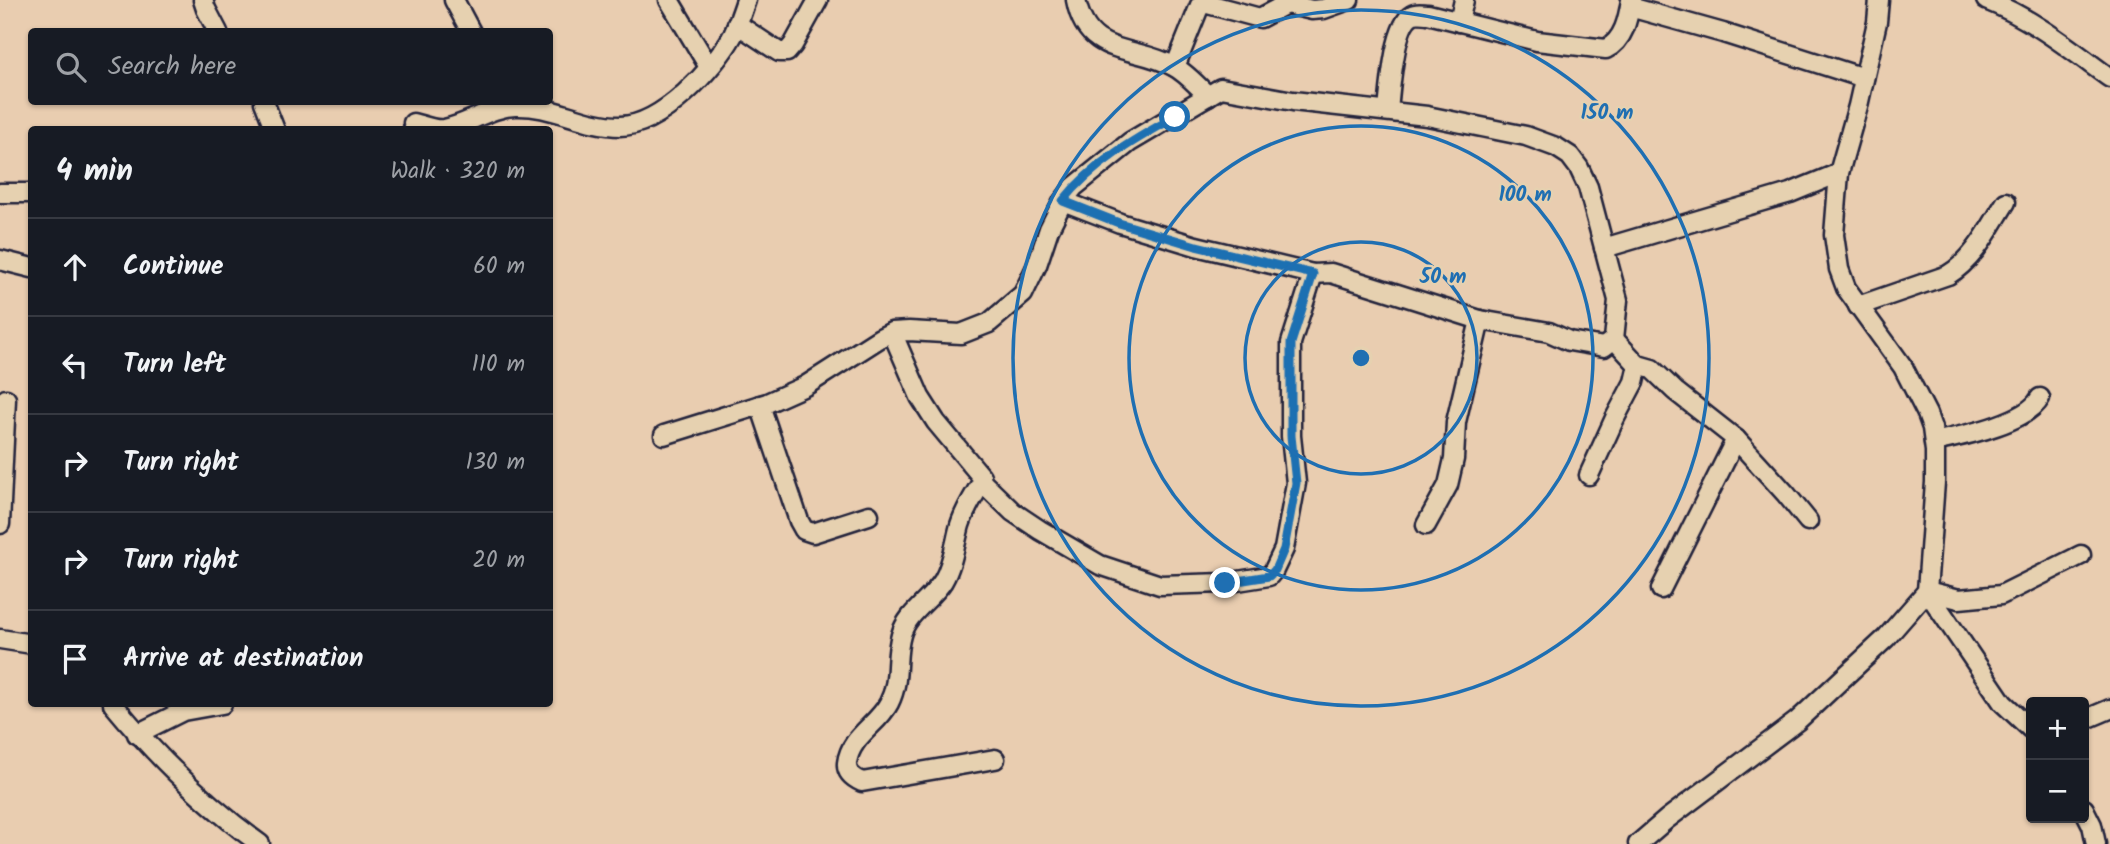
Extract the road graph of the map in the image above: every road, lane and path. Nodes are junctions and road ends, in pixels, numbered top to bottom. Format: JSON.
{"nodes":[{"id":1,"x":203,"y":0,"type":"edge"},
{"id":2,"x":454,"y":0,"type":"edge"},
{"id":3,"x":669,"y":0,"type":"edge"},
{"id":4,"x":746,"y":0,"type":"edge"},
{"id":5,"x":818,"y":0,"type":"edge"},
{"id":6,"x":1349,"y":0,"type":"edge"},
{"id":7,"x":1464,"y":0,"type":"edge"},
{"id":8,"x":1879,"y":0,"type":"edge"},
{"id":9,"x":1986,"y":0,"type":"edge"},
{"id":10,"x":1075,"y":2,"type":"edge"},
{"id":11,"x":1631,"y":4,"type":"edge"},
{"id":12,"x":1459,"y":22,"type":"junction"},
{"id":13,"x":737,"y":24,"type":"junction"},
{"id":14,"x":216,"y":28,"type":"edge"},
{"id":15,"x":469,"y":28,"type":"edge"},
{"id":16,"x":709,"y":67,"type":"junction"},
{"id":17,"x":1175,"y":67,"type":"junction"},
{"id":18,"x":1864,"y":78,"type":"junction"},
{"id":19,"x":2110,"y":78,"type":"edge"},
{"id":20,"x":1208,"y":96,"type":"junction"},
{"id":21,"x":265,"y":105,"type":"edge"},
{"id":22,"x":502,"y":105,"type":"edge"},
{"id":23,"x":527,"y":105,"type":"edge"},
{"id":24,"x":1388,"y":111,"type":"junction"},
{"id":25,"x":413,"y":123,"type":"dead end"},
{"id":26,"x":273,"y":126,"type":"edge"},
{"id":27,"x":428,"y":126,"type":"edge"},
{"id":28,"x":450,"y":126,"type":"edge"},
{"id":29,"x":1839,"y":173,"type":"junction"},
{"id":30,"x":0,"y":193,"type":"edge"},
{"id":31,"x":28,"y":193,"type":"edge"},
{"id":32,"x":1063,"y":201,"type":"junction"},
{"id":33,"x":2006,"y":202,"type":"dead end"},
{"id":34,"x":1604,"y":248,"type":"junction"},
{"id":35,"x":0,"y":260,"type":"edge"},
{"id":36,"x":28,"y":267,"type":"edge"},
{"id":37,"x":1313,"y":274,"type":"junction"},
{"id":38,"x":1858,"y":306,"type":"junction"},
{"id":39,"x":1480,"y":320,"type":"junction"},
{"id":40,"x":892,"y":332,"type":"junction"},
{"id":41,"x":1614,"y":339,"type":"junction"},
{"id":42,"x":1638,"y":365,"type":"junction"},
{"id":43,"x":2040,"y":398,"type":"dead end"},
{"id":44,"x":6,"y":399,"type":"dead end"},
{"id":45,"x":760,"y":405,"type":"junction"},
{"id":46,"x":664,"y":435,"type":"dead end"},
{"id":47,"x":1736,"y":439,"type":"junction"},
{"id":48,"x":1934,"y":442,"type":"junction"},
{"id":49,"x":1589,"y":475,"type":"dead end"},
{"id":50,"x":982,"y":482,"type":"junction"},
{"id":51,"x":869,"y":515,"type":"dead end"},
{"id":52,"x":1808,"y":522,"type":"dead end"},
{"id":53,"x":0,"y":524,"type":"edge"},
{"id":54,"x":1426,"y":525,"type":"dead end"},
{"id":55,"x":2081,"y":555,"type":"dead end"},
{"id":56,"x":1661,"y":589,"type":"dead end"},
{"id":57,"x":1927,"y":591,"type":"junction"},
{"id":58,"x":0,"y":639,"type":"edge"},
{"id":59,"x":28,"y":642,"type":"edge"},
{"id":60,"x":115,"y":707,"type":"edge"},
{"id":61,"x":205,"y":707,"type":"edge"},
{"id":62,"x":2110,"y":709,"type":"edge"},
{"id":63,"x":2089,"y":718,"type":"edge"},
{"id":64,"x":2026,"y":725,"type":"edge"},
{"id":65,"x":136,"y":733,"type":"junction"},
{"id":66,"x":995,"y":759,"type":"dead end"},
{"id":67,"x":2089,"y":819,"type":"edge"},
{"id":68,"x":260,"y":844,"type":"edge"},
{"id":69,"x":1638,"y":844,"type":"edge"},
{"id":70,"x":2096,"y":844,"type":"edge"}],
"edges":[{"from":1,"to":14,"type":"street"},
{"from":2,"to":15,"type":"street"},
{"from":3,"to":16,"type":"street"},
{"from":4,"to":13,"type":"street"},
{"from":5,"to":13,"type":"street"},
{"from":6,"to":17,"type":"street"},
{"from":7,"to":12,"type":"street"},
{"from":8,"to":18,"type":"street"},
{"from":9,"to":19,"type":"street"},
{"from":10,"to":17,"type":"street"},
{"from":11,"to":12,"type":"street"},
{"from":11,"to":18,"type":"street"},
{"from":12,"to":24,"type":"street"},
{"from":13,"to":16,"type":"street"},
{"from":16,"to":23,"type":"street"},
{"from":17,"to":20,"type":"street"},
{"from":18,"to":29,"type":"street"},
{"from":20,"to":24,"type":"street"},
{"from":20,"to":32,"type":"street"},
{"from":21,"to":26,"type":"street"},
{"from":22,"to":28,"type":"street"},
{"from":24,"to":34,"type":"street"},
{"from":25,"to":27,"type":"street"},
{"from":29,"to":34,"type":"street"},
{"from":29,"to":38,"type":"street"},
{"from":30,"to":31,"type":"street"},
{"from":32,"to":37,"type":"street"},
{"from":32,"to":40,"type":"street"},
{"from":33,"to":38,"type":"street"},
{"from":34,"to":41,"type":"street"},
{"from":35,"to":36,"type":"street"},
{"from":37,"to":39,"type":"street"},
{"from":37,"to":50,"type":"street"},
{"from":38,"to":48,"type":"street"},
{"from":39,"to":41,"type":"street"},
{"from":39,"to":54,"type":"street"},
{"from":40,"to":45,"type":"street"},
{"from":40,"to":50,"type":"street"},
{"from":41,"to":42,"type":"street"},
{"from":42,"to":47,"type":"street"},
{"from":42,"to":49,"type":"street"},
{"from":43,"to":48,"type":"street"},
{"from":44,"to":53,"type":"street"},
{"from":45,"to":46,"type":"street"},
{"from":45,"to":51,"type":"street"},
{"from":47,"to":52,"type":"street"},
{"from":47,"to":56,"type":"street"},
{"from":48,"to":57,"type":"street"},
{"from":50,"to":66,"type":"street"},
{"from":55,"to":57,"type":"street"},
{"from":57,"to":64,"type":"street"},
{"from":57,"to":69,"type":"street"},
{"from":58,"to":59,"type":"street"},
{"from":60,"to":65,"type":"street"},
{"from":61,"to":65,"type":"street"},
{"from":62,"to":63,"type":"street"},
{"from":65,"to":68,"type":"street"},
{"from":67,"to":70,"type":"street"}]}
